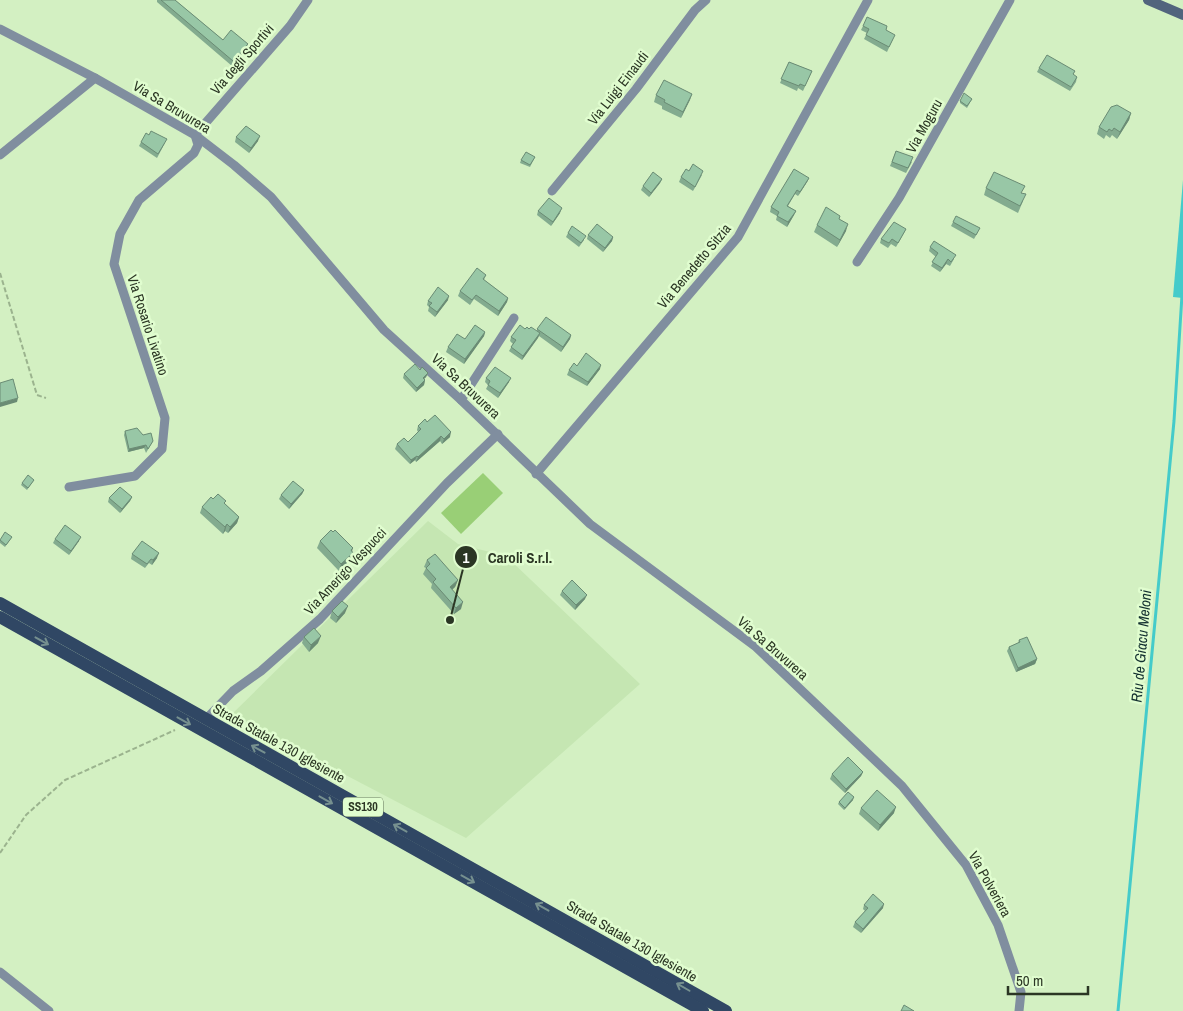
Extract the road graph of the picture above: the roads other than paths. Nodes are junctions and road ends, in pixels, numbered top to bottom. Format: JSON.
{"nodes":[{"id":1,"x":308,"y":0,"type":"edge"},
{"id":2,"x":706,"y":0,"type":"edge"},
{"id":3,"x":868,"y":0,"type":"edge"},
{"id":4,"x":1010,"y":0,"type":"edge"},
{"id":5,"x":1148,"y":0,"type":"edge"},
{"id":6,"x":1183,"y":16,"type":"edge"},
{"id":7,"x":0,"y":29,"type":"edge"},
{"id":8,"x":95,"y":78,"type":"junction"},
{"id":9,"x":195,"y":135,"type":"junction"},
{"id":10,"x":0,"y":155,"type":"edge"},
{"id":11,"x":552,"y":192,"type":"dead end"},
{"id":12,"x":857,"y":262,"type":"dead end"},
{"id":13,"x":514,"y":318,"type":"dead end"},
{"id":14,"x":462,"y":400,"type":"junction"},
{"id":15,"x":498,"y":434,"type":"junction"},
{"id":16,"x":536,"y":474,"type":"junction"},
{"id":17,"x":69,"y":487,"type":"dead end"},
{"id":18,"x":0,"y":604,"type":"edge"},
{"id":19,"x":0,"y":617,"type":"edge"},
{"id":20,"x":206,"y":719,"type":"junction"},
{"id":21,"x":902,"y":786,"type":"joint"},
{"id":22,"x":0,"y":972,"type":"edge"},
{"id":23,"x":49,"y":1011,"type":"edge"},
{"id":24,"x":703,"y":1011,"type":"edge"},
{"id":25,"x":726,"y":1011,"type":"edge"},
{"id":26,"x":1019,"y":1011,"type":"edge"}],
"edges":[{"from":1,"to":9,"type":"street","name":"Via degli Sportivi"},
{"from":2,"to":11,"type":"street","name":"Via Luigi Einaudi"},
{"from":3,"to":16,"type":"street","name":"Via Benedetto Sitzia"},
{"from":4,"to":12,"type":"street","name":"Via Moguru"},
{"from":5,"to":6,"type":"main road"},
{"from":7,"to":8,"type":"street","name":"Via Sa Bruvurera"},
{"from":8,"to":9,"type":"street","name":"Via Sa Bruvurera"},
{"from":8,"to":10,"type":"street"},
{"from":9,"to":14,"type":"street","name":"Via Sa Bruvurera"},
{"from":9,"to":17,"type":"street","name":"Via Rosario Livatino"},
{"from":13,"to":14,"type":"street"},
{"from":14,"to":15,"type":"street","name":"Via Sa Bruvurera"},
{"from":15,"to":16,"type":"street","name":"Via Sa Bruvurera"},
{"from":15,"to":20,"type":"street","name":"Via Amerigo Vespucci"},
{"from":16,"to":21,"type":"street","name":"Via Sa Bruvurera"},
{"from":18,"to":20,"type":"main road","name":"Strada Statale 130 Iglesiente","number":"SS130"},
{"from":19,"to":24,"type":"main road","name":"Strada Statale 130 Iglesiente","number":"SS130","one_way":true},
{"from":25,"to":20,"type":"main road","name":"Strada Statale 130 Iglesiente","number":"SS130","one_way":true},
{"from":21,"to":26,"type":"street","name":"Via Polveriera"},
{"from":22,"to":23,"type":"street"}]}
